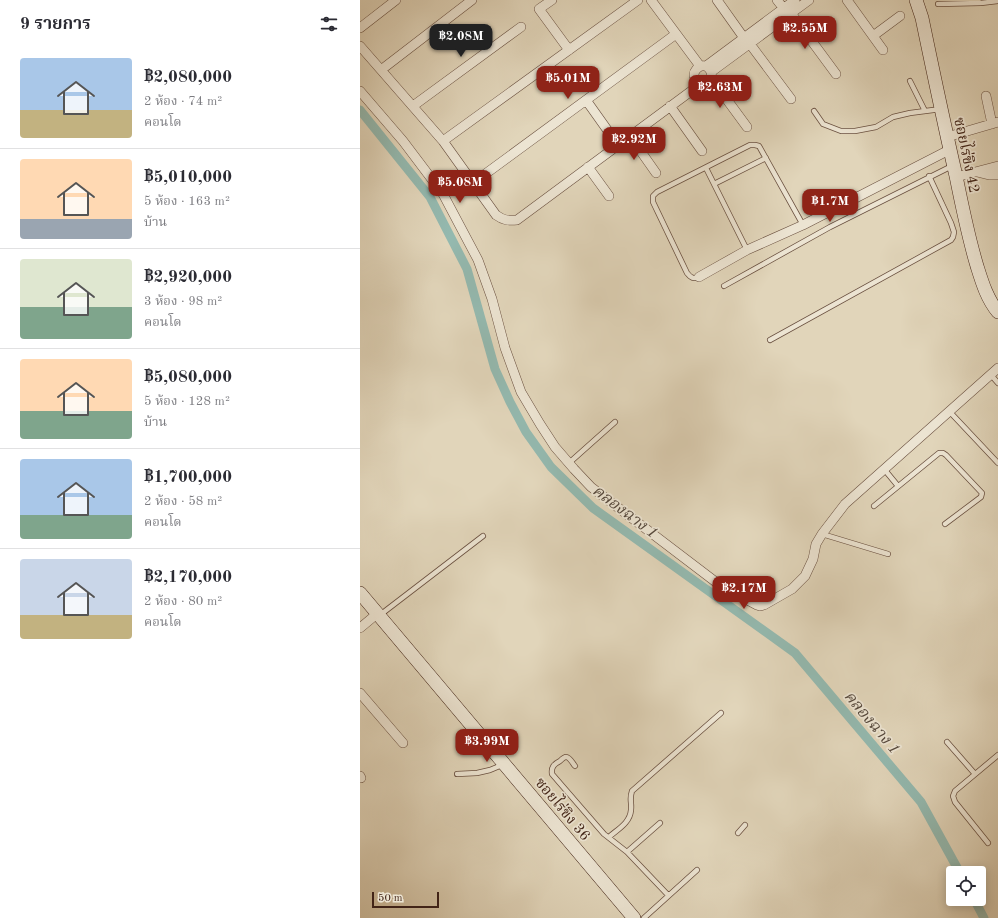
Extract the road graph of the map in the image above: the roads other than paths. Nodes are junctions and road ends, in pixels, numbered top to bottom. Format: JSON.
{"nodes":[{"id":1,"x":396,"y":0,"type":"edge"},
{"id":2,"x":472,"y":0,"type":"edge"},
{"id":3,"x":552,"y":0,"type":"edge"},
{"id":4,"x":638,"y":0,"type":"edge"},
{"id":5,"x":651,"y":0,"type":"edge"},
{"id":6,"x":717,"y":0,"type":"edge"},
{"id":7,"x":777,"y":0,"type":"edge"},
{"id":8,"x":795,"y":0,"type":"edge"},
{"id":9,"x":809,"y":0,"type":"edge"},
{"id":10,"x":847,"y":0,"type":"edge"},
{"id":11,"x":916,"y":0,"type":"edge"},
{"id":12,"x":998,"y":1,"type":"edge"},
{"id":13,"x":938,"y":4,"type":"dead end"},
{"id":14,"x":788,"y":11,"type":"junction"},
{"id":15,"x":900,"y":16,"type":"dead end"},
{"id":16,"x":521,"y":27,"type":"dead end"},
{"id":17,"x":360,"y":28,"type":"edge"},
{"id":18,"x":676,"y":34,"type":"junction"},
{"id":19,"x":873,"y":36,"type":"junction"},
{"id":20,"x":747,"y":41,"type":"junction"},
{"id":21,"x":360,"y":46,"type":"edge"},
{"id":22,"x":569,"y":50,"type":"junction"},
{"id":23,"x":883,"y":50,"type":"dead end"},
{"id":24,"x":381,"y":70,"type":"junction"},
{"id":25,"x":707,"y":71,"type":"junction"},
{"id":26,"x":836,"y":74,"type":"dead end"},
{"id":27,"x":910,"y":81,"type":"dead end"},
{"id":28,"x":702,"y":83,"type":"junction"},
{"id":29,"x":360,"y":91,"type":"edge"},
{"id":30,"x":986,"y":96,"type":"dead end"},
{"id":31,"x":791,"y":99,"type":"dead end"},
{"id":32,"x":586,"y":100,"type":"junction"},
{"id":33,"x":413,"y":106,"type":"junction"},
{"id":34,"x":670,"y":106,"type":"junction"},
{"id":35,"x":941,"y":109,"type":"junction"},
{"id":36,"x":814,"y":111,"type":"dead end"},
{"id":37,"x":925,"y":111,"type":"junction"},
{"id":38,"x":995,"y":123,"type":"edge"},
{"id":39,"x":747,"y":127,"type":"dead end"},
{"id":40,"x":630,"y":136,"type":"junction"},
{"id":41,"x":443,"y":142,"type":"junction"},
{"id":42,"x":948,"y":143,"type":"junction"},
{"id":43,"x":618,"y":145,"type":"junction"},
{"id":44,"x":702,"y":151,"type":"dead end"},
{"id":45,"x":766,"y":158,"type":"junction"},
{"id":46,"x":998,"y":166,"type":"edge"},
{"id":47,"x":588,"y":167,"type":"junction"},
{"id":48,"x":706,"y":168,"type":"junction"},
{"id":49,"x":954,"y":171,"type":"junction"},
{"id":50,"x":976,"y":172,"type":"junction"},
{"id":51,"x":656,"y":173,"type":"dead end"},
{"id":52,"x":998,"y":175,"type":"edge"},
{"id":53,"x":929,"y":176,"type":"junction"},
{"id":54,"x":472,"y":183,"type":"junction"},
{"id":55,"x":714,"y":184,"type":"junction"},
{"id":56,"x":609,"y":196,"type":"dead end"},
{"id":57,"x":803,"y":226,"type":"junction"},
{"id":58,"x":747,"y":250,"type":"junction"},
{"id":59,"x":699,"y":277,"type":"joint"},
{"id":60,"x":724,"y":286,"type":"dead end"},
{"id":61,"x":998,"y":312,"type":"edge"},
{"id":62,"x":770,"y":340,"type":"dead end"},
{"id":63,"x":994,"y":371,"type":"edge"},
{"id":64,"x":998,"y":383,"type":"edge"},
{"id":65,"x":949,"y":411,"type":"junction"},
{"id":66,"x":615,"y":422,"type":"dead end"},
{"id":67,"x":569,"y":463,"type":"junction"},
{"id":68,"x":998,"y":463,"type":"edge"},
{"id":69,"x":884,"y":470,"type":"junction"},
{"id":70,"x":898,"y":486,"type":"junction"},
{"id":71,"x":874,"y":506,"type":"dead end"},
{"id":72,"x":945,"y":524,"type":"dead end"},
{"id":73,"x":822,"y":534,"type":"junction"},
{"id":74,"x":483,"y":536,"type":"dead end"},
{"id":75,"x":888,"y":554,"type":"dead end"},
{"id":76,"x":360,"y":593,"type":"edge"},
{"id":77,"x":379,"y":614,"type":"junction"},
{"id":78,"x":360,"y":628,"type":"edge"},
{"id":79,"x":360,"y":693,"type":"edge"},
{"id":80,"x":721,"y":713,"type":"dead end"},
{"id":81,"x":947,"y":742,"type":"dead end"},
{"id":82,"x":403,"y":743,"type":"dead end"},
{"id":83,"x":998,"y":755,"type":"edge"},
{"id":84,"x":504,"y":764,"type":"junction"},
{"id":85,"x":575,"y":766,"type":"dead end"},
{"id":86,"x":457,"y":774,"type":"dead end"},
{"id":87,"x":975,"y":774,"type":"junction"},
{"id":88,"x":660,"y":823,"type":"dead end"},
{"id":89,"x":745,"y":825,"type":"dead end"},
{"id":90,"x":738,"y":833,"type":"dead end"},
{"id":91,"x":609,"y":837,"type":"junction"},
{"id":92,"x":988,"y":843,"type":"dead end"},
{"id":93,"x":628,"y":852,"type":"junction"},
{"id":94,"x":697,"y":870,"type":"dead end"},
{"id":95,"x":668,"y":895,"type":"junction"},
{"id":96,"x":634,"y":918,"type":"edge"},
{"id":97,"x":644,"y":918,"type":"edge"}],
"edges":[{"from":1,"to":17,"type":"street"},
{"from":2,"to":24,"type":"street"},
{"from":3,"to":22,"type":"street"},
{"from":4,"to":22,"type":"street"},
{"from":5,"to":18,"type":"street"},
{"from":6,"to":20,"type":"street"},
{"from":7,"to":14,"type":"street"},
{"from":8,"to":14,"type":"street"},
{"from":9,"to":14,"type":"street"},
{"from":10,"to":19,"type":"street"},
{"from":11,"to":35,"type":"street","name":"ซอยไร่ขิง 42"},
{"from":12,"to":13,"type":"lane"},
{"from":14,"to":20,"type":"street"},
{"from":14,"to":26,"type":"street"},
{"from":15,"to":19,"type":"street"},
{"from":16,"to":33,"type":"street"},
{"from":18,"to":25,"type":"street"},
{"from":18,"to":32,"type":"street"},
{"from":19,"to":23,"type":"street"},
{"from":20,"to":25,"type":"street"},
{"from":20,"to":31,"type":"street"},
{"from":21,"to":24,"type":"street"},
{"from":22,"to":41,"type":"street"},
{"from":24,"to":33,"type":"street"},
{"from":25,"to":28,"type":"street"},
{"from":25,"to":28,"type":"street"},
{"from":25,"to":39,"type":"street"},
{"from":27,"to":37,"type":"lane"},
{"from":28,"to":34,"type":"street"},
{"from":29,"to":67,"type":"street"},
{"from":30,"to":38,"type":"street"},
{"from":32,"to":43,"type":"street"},
{"from":32,"to":54,"type":"street"},
{"from":33,"to":41,"type":"street"},
{"from":34,"to":40,"type":"street"},
{"from":34,"to":44,"type":"street"},
{"from":35,"to":37,"type":"lane"},
{"from":35,"to":42,"type":"street","name":"ซอยไร่ขิง 42"},
{"from":36,"to":37,"type":"lane"},
{"from":38,"to":42,"type":"street"},
{"from":40,"to":43,"type":"street"},
{"from":40,"to":51,"type":"street"},
{"from":41,"to":54,"type":"street"},
{"from":42,"to":49,"type":"street","name":"ซอยไร่ขิง 42"},
{"from":42,"to":57,"type":"street"},
{"from":43,"to":47,"type":"street"},
{"from":45,"to":48,"type":"lane"},
{"from":45,"to":55,"type":"lane"},
{"from":45,"to":57,"type":"lane"},
{"from":46,"to":50,"type":"street"},
{"from":47,"to":54,"type":"street"},
{"from":47,"to":56,"type":"street"},
{"from":48,"to":55,"type":"lane"},
{"from":48,"to":59,"type":"lane"},
{"from":49,"to":50,"type":"street"},
{"from":49,"to":53,"type":"lane"},
{"from":49,"to":61,"type":"street","name":"ซอยไร่ขิง 42"},
{"from":50,"to":52,"type":"street"},
{"from":53,"to":60,"type":"lane"},
{"from":53,"to":62,"type":"lane"},
{"from":55,"to":58,"type":"lane"},
{"from":57,"to":58,"type":"street"},
{"from":58,"to":59,"type":"street"},
{"from":63,"to":64,"type":"lane"},
{"from":63,"to":65,"type":"street"},
{"from":65,"to":68,"type":"lane"},
{"from":65,"to":69,"type":"street"},
{"from":66,"to":67,"type":"lane"},
{"from":67,"to":73,"type":"street"},
{"from":69,"to":70,"type":"lane"},
{"from":69,"to":73,"type":"street"},
{"from":70,"to":71,"type":"lane"},
{"from":70,"to":72,"type":"lane"},
{"from":73,"to":75,"type":"lane"},
{"from":74,"to":77,"type":"lane"},
{"from":76,"to":77,"type":"street","name":"ซอยไร่ขิง 36"},
{"from":77,"to":78,"type":"street"},
{"from":77,"to":84,"type":"street","name":"ซอยไร่ขิง 36"},
{"from":79,"to":82,"type":"street"},
{"from":80,"to":91,"type":"lane"},
{"from":81,"to":87,"type":"lane"},
{"from":83,"to":87,"type":"lane"},
{"from":84,"to":86,"type":"lane"},
{"from":84,"to":96,"type":"street","name":"ซอยไร่ขิง 36"},
{"from":85,"to":91,"type":"lane"},
{"from":87,"to":92,"type":"lane"},
{"from":88,"to":93,"type":"lane"},
{"from":89,"to":90,"type":"lane"},
{"from":91,"to":93,"type":"lane"},
{"from":93,"to":95,"type":"lane"},
{"from":94,"to":95,"type":"lane"},
{"from":95,"to":97,"type":"lane"}]}
